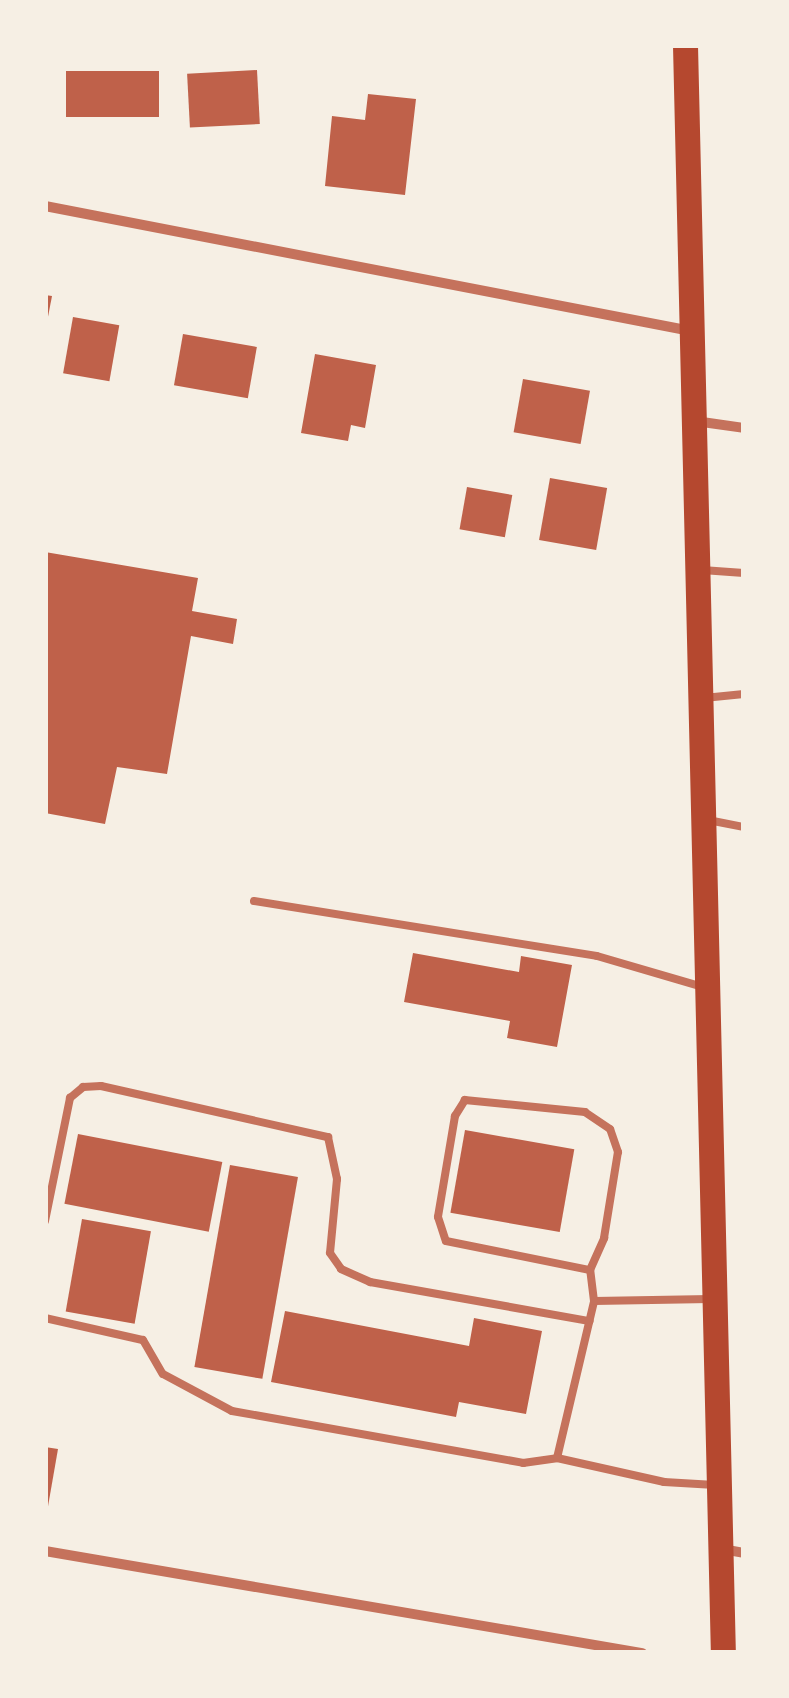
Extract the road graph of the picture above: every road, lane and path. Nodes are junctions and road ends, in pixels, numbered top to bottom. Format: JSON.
{"nodes":[{"id":1,"x":685,"y":45,"type":"edge"},
{"id":2,"x":45,"y":206,"type":"edge"},
{"id":3,"x":692,"y":331,"type":"junction"},
{"id":4,"x":694,"y":421,"type":"junction"},
{"id":5,"x":744,"y":428,"type":"edge"},
{"id":6,"x":698,"y":570,"type":"junction"},
{"id":7,"x":744,"y":572,"type":"edge"},
{"id":8,"x":744,"y":694,"type":"edge"},
{"id":9,"x":700,"y":698,"type":"junction"},
{"id":10,"x":703,"y":819,"type":"junction"},
{"id":11,"x":744,"y":826,"type":"edge"},
{"id":12,"x":254,"y":901,"type":"dead end"},
{"id":13,"x":707,"y":988,"type":"junction"},
{"id":14,"x":45,"y":1220,"type":"edge"},
{"id":15,"x":590,"y":1270,"type":"junction"},
{"id":16,"x":714,"y":1298,"type":"junction"},
{"id":17,"x":594,"y":1301,"type":"junction"},
{"id":18,"x":45,"y":1318,"type":"edge"},
{"id":19,"x":590,"y":1321,"type":"junction"},
{"id":20,"x":557,"y":1458,"type":"junction"},
{"id":21,"x":719,"y":1485,"type":"junction"},
{"id":22,"x":45,"y":1551,"type":"edge"},
{"id":23,"x":732,"y":1551,"type":"edge"},
{"id":24,"x":642,"y":1653,"type":"edge"},
{"id":25,"x":723,"y":1653,"type":"edge"}],
"edges":[{"from":1,"to":3,"type":"main road"},
{"from":2,"to":3,"type":"street"},
{"from":3,"to":4,"type":"main road"},
{"from":4,"to":5,"type":"street"},
{"from":4,"to":6,"type":"main road"},
{"from":6,"to":7,"type":"lane"},
{"from":6,"to":9,"type":"main road"},
{"from":8,"to":9,"type":"lane"},
{"from":9,"to":10,"type":"main road"},
{"from":10,"to":11,"type":"lane"},
{"from":10,"to":13,"type":"main road"},
{"from":12,"to":13,"type":"lane"},
{"from":13,"to":16,"type":"main road"},
{"from":14,"to":19,"type":"lane"},
{"from":15,"to":15,"type":"lane"},
{"from":15,"to":17,"type":"lane"},
{"from":16,"to":17,"type":"lane"},
{"from":16,"to":21,"type":"main road"},
{"from":17,"to":19,"type":"lane"},
{"from":18,"to":20,"type":"lane"},
{"from":19,"to":20,"type":"lane"},
{"from":20,"to":21,"type":"lane"},
{"from":21,"to":23,"type":"main road"},
{"from":22,"to":24,"type":"street"},
{"from":23,"to":25,"type":"main road"}]}
